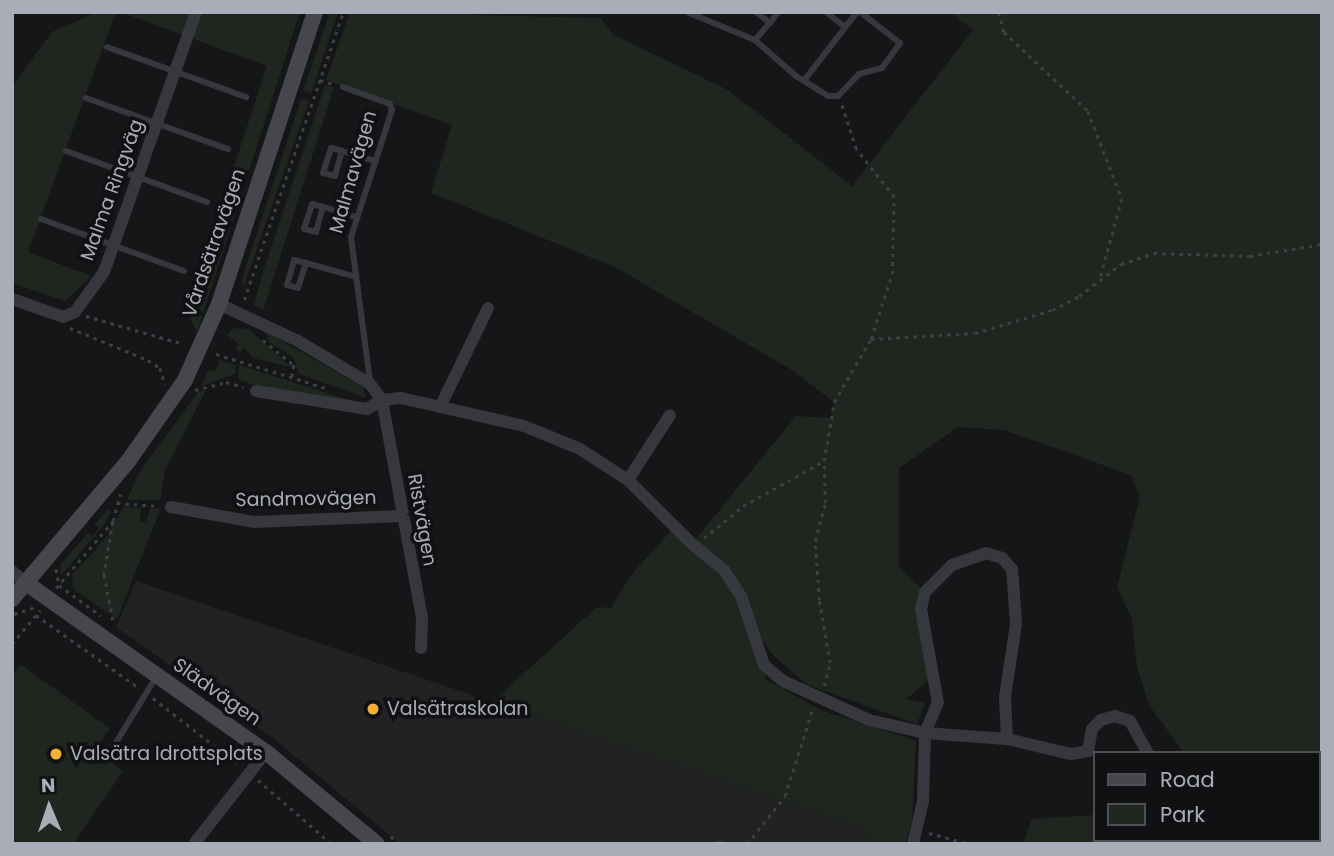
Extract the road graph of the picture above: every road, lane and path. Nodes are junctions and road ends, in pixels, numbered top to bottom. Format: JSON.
{"nodes":[{"id":1,"x":196,"y":12,"type":"edge"},
{"id":2,"x":315,"y":12,"type":"edge"},
{"id":3,"x":687,"y":12,"type":"edge"},
{"id":4,"x":756,"y":12,"type":"edge"},
{"id":5,"x":778,"y":12,"type":"edge"},
{"id":6,"x":826,"y":12,"type":"edge"},
{"id":7,"x":858,"y":12,"type":"edge"},
{"id":8,"x":999,"y":12,"type":"edge"},
{"id":9,"x":770,"y":23,"type":"junction"},
{"id":10,"x":845,"y":27,"type":"junction"},
{"id":11,"x":755,"y":40,"type":"junction"},
{"id":12,"x":107,"y":47,"type":"dead end"},
{"id":13,"x":176,"y":72,"type":"junction"},
{"id":14,"x":806,"y":78,"type":"junction"},
{"id":15,"x":320,"y":80,"type":"dead end"},
{"id":16,"x":343,"y":87,"type":"joint"},
{"id":17,"x":838,"y":96,"type":"junction"},
{"id":18,"x":246,"y":97,"type":"dead end"},
{"id":19,"x":86,"y":98,"type":"dead end"},
{"id":20,"x":157,"y":124,"type":"junction"},
{"id":21,"x":228,"y":149,"type":"dead end"},
{"id":22,"x":65,"y":151,"type":"dead end"},
{"id":23,"x":342,"y":151,"type":"dead end"},
{"id":24,"x":375,"y":161,"type":"junction"},
{"id":25,"x":138,"y":177,"type":"junction"},
{"id":26,"x":207,"y":202,"type":"dead end"},
{"id":27,"x":323,"y":207,"type":"dead end"},
{"id":28,"x":356,"y":217,"type":"junction"},
{"id":29,"x":41,"y":219,"type":"dead end"},
{"id":30,"x":113,"y":244,"type":"junction"},
{"id":31,"x":1322,"y":244,"type":"edge"},
{"id":32,"x":306,"y":263,"type":"dead end"},
{"id":33,"x":184,"y":271,"type":"dead end"},
{"id":34,"x":353,"y":276,"type":"junction"},
{"id":35,"x":1101,"y":276,"type":"junction"},
{"id":36,"x":12,"y":299,"type":"edge"},
{"id":37,"x":219,"y":304,"type":"junction"},
{"id":38,"x":488,"y":308,"type":"dead end"},
{"id":39,"x":69,"y":315,"type":"junction"},
{"id":40,"x":260,"y":335,"type":"dead end"},
{"id":41,"x":871,"y":339,"type":"junction"},
{"id":42,"x":184,"y":344,"type":"dead end"},
{"id":43,"x":216,"y":354,"type":"dead end"},
{"id":44,"x":292,"y":377,"type":"junction"},
{"id":45,"x":370,"y":384,"type":"junction"},
{"id":46,"x":328,"y":389,"type":"dead end"},
{"id":47,"x":191,"y":391,"type":"dead end"},
{"id":48,"x":256,"y":391,"type":"joint"},
{"id":49,"x":163,"y":392,"type":"dead end"},
{"id":50,"x":382,"y":400,"type":"junction"},
{"id":51,"x":440,"y":407,"type":"junction"},
{"id":52,"x":670,"y":415,"type":"dead end"},
{"id":53,"x":824,"y":461,"type":"junction"},
{"id":54,"x":628,"y":480,"type":"junction"},
{"id":55,"x":117,"y":503,"type":"dead end"},
{"id":56,"x":172,"y":507,"type":"joint"},
{"id":57,"x":401,"y":516,"type":"junction"},
{"id":58,"x":113,"y":521,"type":"dead end"},
{"id":59,"x":692,"y":544,"type":"junction"},
{"id":60,"x":61,"y":563,"type":"dead end"},
{"id":61,"x":12,"y":571,"type":"edge"},
{"id":62,"x":26,"y":583,"type":"junction"},
{"id":63,"x":59,"y":585,"type":"dead end"},
{"id":64,"x":12,"y":599,"type":"edge"},
{"id":65,"x":36,"y":615,"type":"dead end"},
{"id":66,"x":114,"y":625,"type":"dead end"},
{"id":67,"x":421,"y":648,"type":"dead end"},
{"id":68,"x":157,"y":675,"type":"junction"},
{"id":69,"x":144,"y":692,"type":"junction"},
{"id":70,"x":816,"y":697,"type":"junction"},
{"id":71,"x":925,"y":733,"type":"junction"},
{"id":72,"x":1007,"y":739,"type":"junction"},
{"id":73,"x":1147,"y":751,"type":"edge"},
{"id":74,"x":266,"y":752,"type":"junction"},
{"id":75,"x":106,"y":759,"type":"dead end"},
{"id":76,"x":247,"y":772,"type":"junction"},
{"id":77,"x":918,"y":830,"type":"junction"},
{"id":78,"x":194,"y":844,"type":"edge"},
{"id":79,"x":332,"y":844,"type":"edge"},
{"id":80,"x":377,"y":844,"type":"edge"},
{"id":81,"x":747,"y":844,"type":"edge"},
{"id":82,"x":913,"y":844,"type":"edge"},
{"id":83,"x":970,"y":844,"type":"edge"}],
"edges":[{"from":1,"to":13,"type":"street","name":"Malma Ringväg"},
{"from":2,"to":37,"type":"main road","name":"Vårdsätravägen"},
{"from":3,"to":11,"type":"lane"},
{"from":4,"to":9,"type":"lane"},
{"from":5,"to":9,"type":"lane"},
{"from":6,"to":10,"type":"lane"},
{"from":7,"to":10,"type":"lane"},
{"from":7,"to":17,"type":"lane"},
{"from":8,"to":35,"type":"path"},
{"from":9,"to":11,"type":"lane"},
{"from":10,"to":14,"type":"lane"},
{"from":11,"to":14,"type":"lane"},
{"from":12,"to":13,"type":"lane"},
{"from":13,"to":18,"type":"lane"},
{"from":13,"to":20,"type":"street","name":"Malma Ringväg"},
{"from":14,"to":17,"type":"lane"},
{"from":15,"to":16,"type":"path"},
{"from":16,"to":24,"type":"lane","name":"Malmavägen"},
{"from":17,"to":41,"type":"path"},
{"from":19,"to":20,"type":"lane"},
{"from":20,"to":21,"type":"lane"},
{"from":20,"to":25,"type":"street","name":"Malma Ringväg"},
{"from":22,"to":25,"type":"lane"},
{"from":23,"to":24,"type":"lane"},
{"from":24,"to":28,"type":"lane","name":"Malmavägen"},
{"from":25,"to":26,"type":"lane"},
{"from":25,"to":30,"type":"street","name":"Malma Ringväg"},
{"from":27,"to":28,"type":"lane"},
{"from":28,"to":34,"type":"lane","name":"Malmavägen"},
{"from":29,"to":30,"type":"lane"},
{"from":30,"to":33,"type":"lane"},
{"from":30,"to":39,"type":"street","name":"Malma Ringväg"},
{"from":31,"to":35,"type":"path"},
{"from":32,"to":34,"type":"lane"},
{"from":34,"to":45,"type":"lane","name":"Malmavägen"},
{"from":35,"to":41,"type":"path"},
{"from":36,"to":39,"type":"street"},
{"from":37,"to":45,"type":"street","name":"Malmavägen"},
{"from":37,"to":62,"type":"main road","name":"Vårdsätravägen"},
{"from":38,"to":51,"type":"street"},
{"from":39,"to":42,"type":"path"},
{"from":39,"to":49,"type":"path"},
{"from":40,"to":44,"type":"path"},
{"from":41,"to":53,"type":"path"},
{"from":43,"to":44,"type":"path"},
{"from":44,"to":46,"type":"path"},
{"from":45,"to":50,"type":"street","name":"Malmavägen"},
{"from":47,"to":48,"type":"path"},
{"from":48,"to":50,"type":"street"},
{"from":50,"to":51,"type":"street"},
{"from":50,"to":57,"type":"street","name":"Ristvägen"},
{"from":51,"to":54,"type":"street"},
{"from":52,"to":54,"type":"street"},
{"from":53,"to":59,"type":"path"},
{"from":53,"to":70,"type":"path"},
{"from":54,"to":59,"type":"street"},
{"from":55,"to":56,"type":"path"},
{"from":56,"to":57,"type":"street","name":"Sandmovägen"},
{"from":57,"to":67,"type":"street","name":"Ristvägen"},
{"from":58,"to":66,"type":"path"},
{"from":59,"to":70,"type":"street"},
{"from":60,"to":63,"type":"path"},
{"from":61,"to":62,"type":"street"},
{"from":62,"to":64,"type":"main road","name":"Vårdsätravägen"},
{"from":62,"to":68,"type":"main road","name":"Slädvägen"},
{"from":65,"to":69,"type":"path"},
{"from":68,"to":69,"type":"lane"},
{"from":68,"to":74,"type":"main road","name":"Slädvägen"},
{"from":69,"to":75,"type":"lane"},
{"from":69,"to":76,"type":"path"},
{"from":70,"to":71,"type":"street"},
{"from":70,"to":81,"type":"path"},
{"from":71,"to":72,"type":"street"},
{"from":71,"to":72,"type":"street"},
{"from":71,"to":77,"type":"street"},
{"from":72,"to":73,"type":"street"},
{"from":74,"to":76,"type":"street"},
{"from":74,"to":80,"type":"main road","name":"Slädvägen"},
{"from":76,"to":78,"type":"street"},
{"from":76,"to":79,"type":"path"},
{"from":77,"to":82,"type":"street"},
{"from":77,"to":83,"type":"path"}]}
